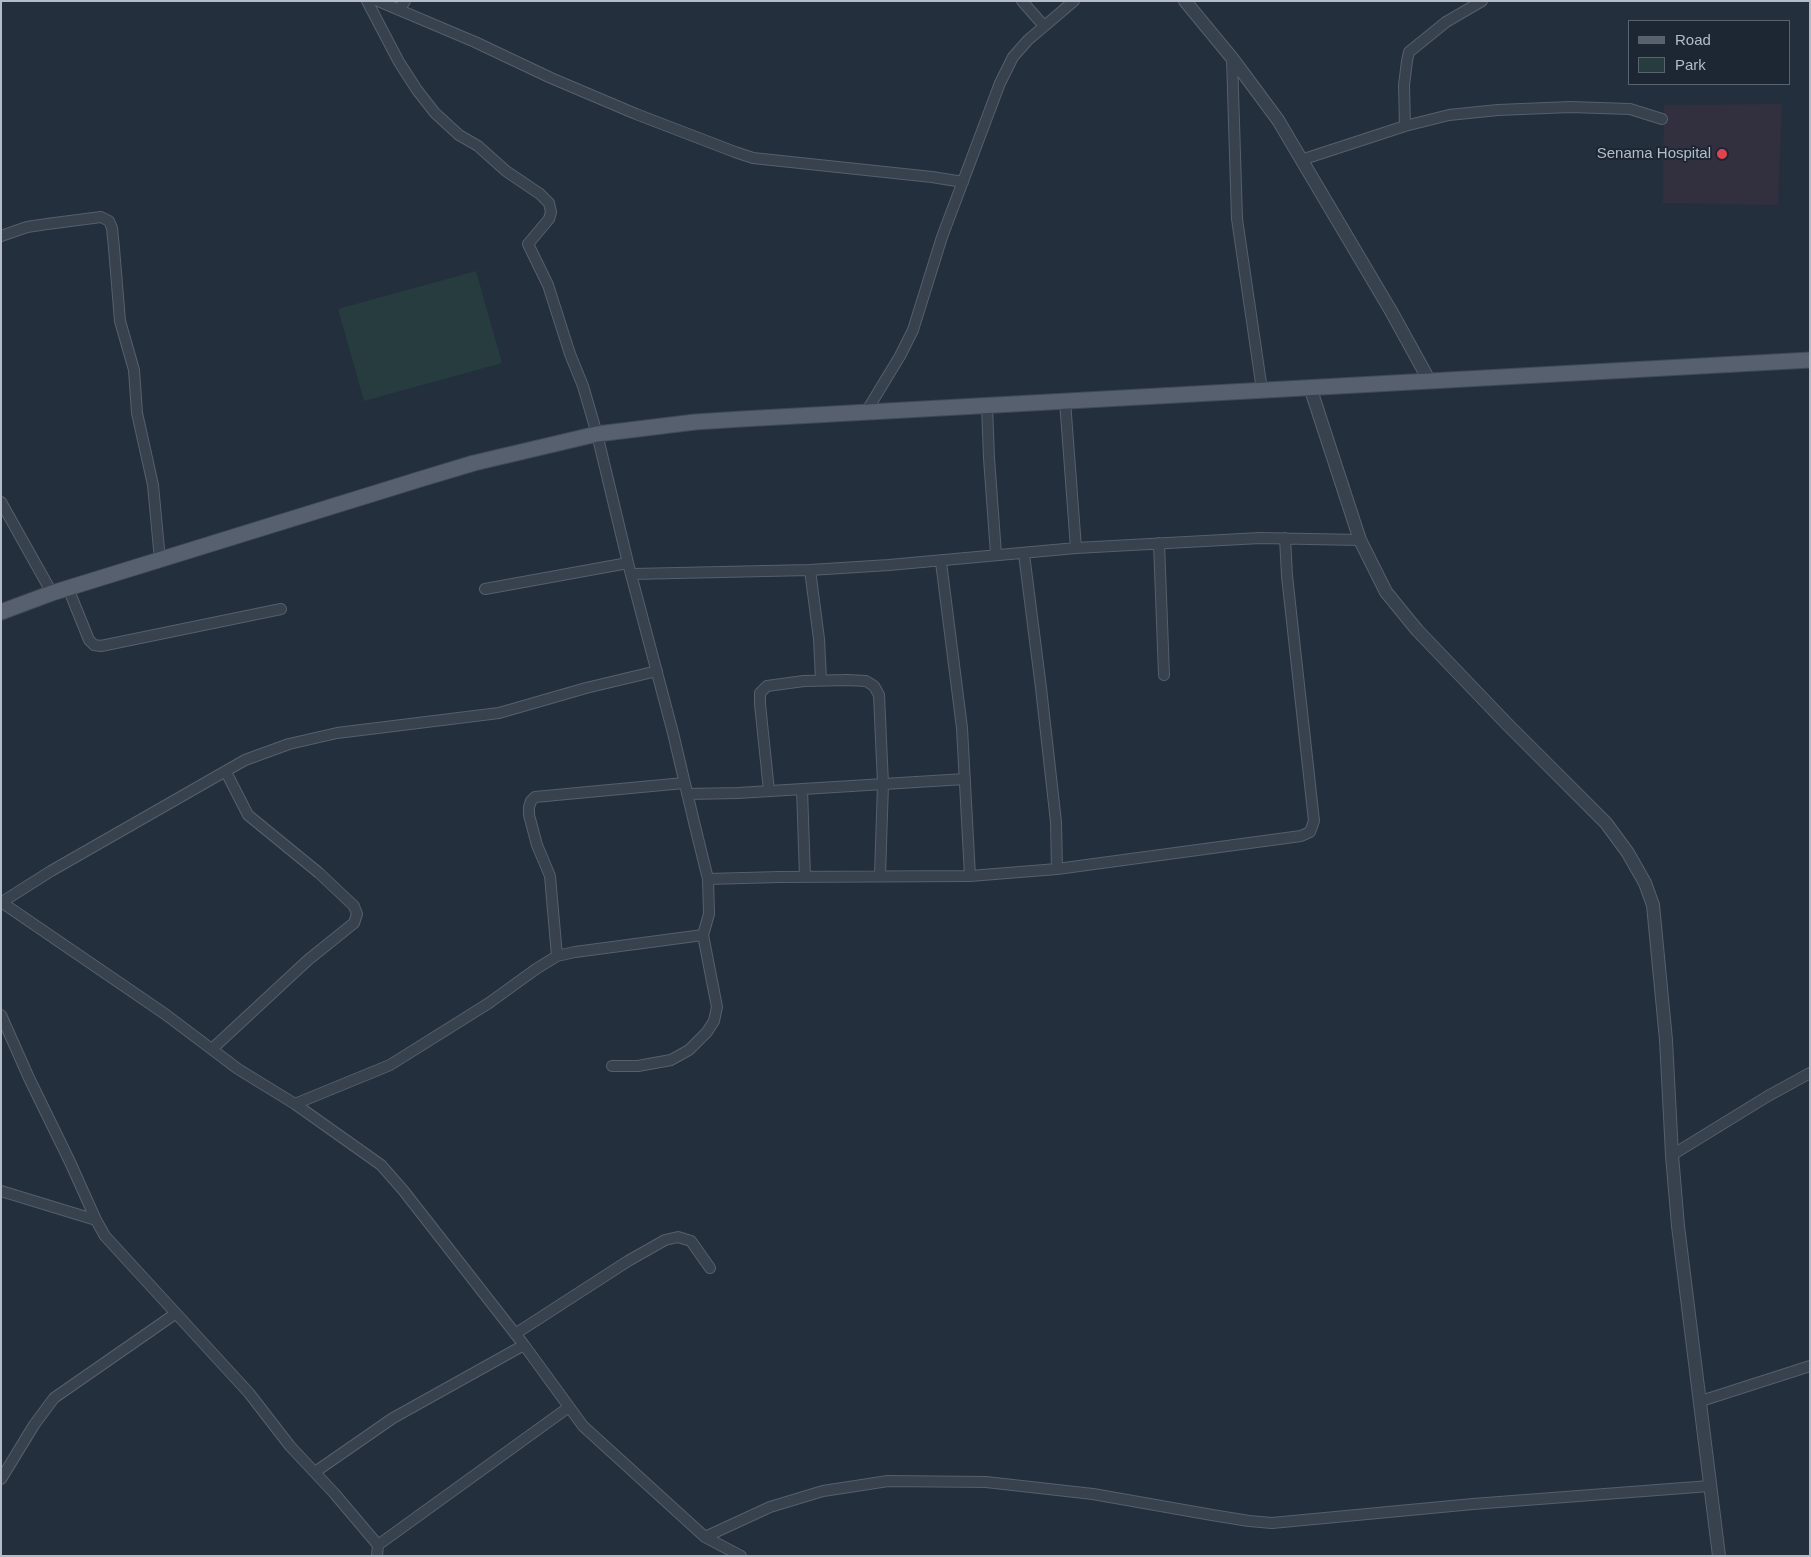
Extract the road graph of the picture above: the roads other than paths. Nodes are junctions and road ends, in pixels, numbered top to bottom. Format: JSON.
{"nodes":[{"id":1,"x":367,"y":1,"type":"edge"},
{"id":2,"x":378,"y":1,"type":"edge"},
{"id":3,"x":405,"y":1,"type":"edge"},
{"id":4,"x":1022,"y":1,"type":"edge"},
{"id":5,"x":1074,"y":1,"type":"edge"},
{"id":6,"x":1185,"y":1,"type":"edge"},
{"id":7,"x":1482,"y":1,"type":"edge"},
{"id":8,"x":399,"y":10,"type":"junction"},
{"id":9,"x":1044,"y":26,"type":"junction"},
{"id":10,"x":1232,"y":58,"type":"junction"},
{"id":11,"x":1662,"y":118,"type":"dead end"},
{"id":12,"x":1405,"y":126,"type":"junction"},
{"id":13,"x":1301,"y":160,"type":"junction"},
{"id":14,"x":963,"y":182,"type":"junction"},
{"id":15,"x":1,"y":236,"type":"edge"},
{"id":16,"x":1810,"y":360,"type":"edge"},
{"id":17,"x":1429,"y":380,"type":"junction"},
{"id":18,"x":1310,"y":387,"type":"junction"},
{"id":19,"x":1262,"y":390,"type":"junction"},
{"id":20,"x":1065,"y":402,"type":"junction"},
{"id":21,"x":988,"y":406,"type":"junction"},
{"id":22,"x":866,"y":412,"type":"junction"},
{"id":23,"x":597,"y":434,"type":"junction"},
{"id":24,"x":1,"y":502,"type":"edge"},
{"id":25,"x":1285,"y":538,"type":"junction"},
{"id":26,"x":1360,"y":540,"type":"junction"},
{"id":27,"x":1159,"y":543,"type":"junction"},
{"id":28,"x":1076,"y":548,"type":"junction"},
{"id":29,"x":996,"y":554,"type":"junction"},
{"id":30,"x":1024,"y":554,"type":"junction"},
{"id":31,"x":160,"y":560,"type":"junction"},
{"id":32,"x":941,"y":562,"type":"junction"},
{"id":33,"x":628,"y":563,"type":"junction"},
{"id":34,"x":810,"y":570,"type":"junction"},
{"id":35,"x":632,"y":574,"type":"junction"},
{"id":36,"x":68,"y":588,"type":"junction"},
{"id":37,"x":485,"y":589,"type":"dead end"},
{"id":38,"x":52,"y":593,"type":"junction"},
{"id":39,"x":281,"y":609,"type":"dead end"},
{"id":40,"x":1,"y":612,"type":"edge"},
{"id":41,"x":657,"y":671,"type":"junction"},
{"id":42,"x":1164,"y":675,"type":"dead end"},
{"id":43,"x":822,"y":680,"type":"junction"},
{"id":44,"x":226,"y":772,"type":"junction"},
{"id":45,"x":965,"y":779,"type":"junction"},
{"id":46,"x":883,"y":784,"type":"junction"},
{"id":47,"x":686,"y":788,"type":"junction"},
{"id":48,"x":802,"y":789,"type":"junction"},
{"id":49,"x":769,"y":791,"type":"junction"},
{"id":50,"x":1057,"y":869,"type":"junction"},
{"id":51,"x":880,"y":876,"type":"junction"},
{"id":52,"x":970,"y":876,"type":"junction"},
{"id":53,"x":804,"y":877,"type":"junction"},
{"id":54,"x":708,"y":879,"type":"junction"},
{"id":55,"x":2,"y":902,"type":"edge"},
{"id":56,"x":703,"y":936,"type":"junction"},
{"id":57,"x":557,"y":956,"type":"junction"},
{"id":58,"x":1,"y":1015,"type":"edge"},
{"id":59,"x":212,"y":1050,"type":"junction"},
{"id":60,"x":612,"y":1066,"type":"dead end"},
{"id":61,"x":1810,"y":1074,"type":"edge"},
{"id":62,"x":295,"y":1104,"type":"junction"},
{"id":63,"x":1672,"y":1155,"type":"junction"},
{"id":64,"x":1,"y":1191,"type":"edge"},
{"id":65,"x":96,"y":1220,"type":"junction"},
{"id":66,"x":710,"y":1268,"type":"dead end"},
{"id":67,"x":175,"y":1314,"type":"junction"},
{"id":68,"x":515,"y":1334,"type":"junction"},
{"id":69,"x":524,"y":1345,"type":"junction"},
{"id":70,"x":1810,"y":1366,"type":"edge"},
{"id":71,"x":1701,"y":1401,"type":"junction"},
{"id":72,"x":570,"y":1407,"type":"junction"},
{"id":73,"x":314,"y":1472,"type":"junction"},
{"id":74,"x":1,"y":1479,"type":"edge"},
{"id":75,"x":1710,"y":1486,"type":"junction"},
{"id":76,"x":705,"y":1537,"type":"junction"},
{"id":77,"x":378,"y":1550,"type":"edge"},
{"id":78,"x":741,"y":1556,"type":"edge"},
{"id":79,"x":1719,"y":1556,"type":"edge"}],
"edges":[{"from":1,"to":23,"type":"street"},
{"from":2,"to":8,"type":"street"},
{"from":3,"to":8,"type":"street"},
{"from":4,"to":9,"type":"street"},
{"from":5,"to":9,"type":"street"},
{"from":6,"to":10,"type":"street"},
{"from":7,"to":12,"type":"street"},
{"from":8,"to":14,"type":"street"},
{"from":9,"to":14,"type":"street"},
{"from":10,"to":13,"type":"street"},
{"from":10,"to":19,"type":"street"},
{"from":11,"to":12,"type":"street"},
{"from":12,"to":13,"type":"street"},
{"from":13,"to":17,"type":"street"},
{"from":14,"to":22,"type":"street"},
{"from":15,"to":31,"type":"street"},
{"from":16,"to":17,"type":"main road"},
{"from":17,"to":18,"type":"main road"},
{"from":18,"to":19,"type":"main road"},
{"from":18,"to":26,"type":"street"},
{"from":19,"to":20,"type":"main road"},
{"from":20,"to":21,"type":"main road"},
{"from":20,"to":28,"type":"street"},
{"from":21,"to":22,"type":"main road"},
{"from":21,"to":29,"type":"street"},
{"from":22,"to":23,"type":"main road"},
{"from":23,"to":31,"type":"main road"},
{"from":23,"to":33,"type":"street"},
{"from":24,"to":38,"type":"street"},
{"from":25,"to":26,"type":"street"},
{"from":25,"to":27,"type":"street"},
{"from":25,"to":50,"type":"street"},
{"from":26,"to":63,"type":"street"},
{"from":27,"to":28,"type":"street"},
{"from":27,"to":42,"type":"street"},
{"from":28,"to":30,"type":"street"},
{"from":29,"to":30,"type":"street"},
{"from":29,"to":32,"type":"street"},
{"from":30,"to":50,"type":"street"},
{"from":31,"to":36,"type":"main road"},
{"from":32,"to":34,"type":"street"},
{"from":32,"to":45,"type":"street"},
{"from":33,"to":35,"type":"street"},
{"from":33,"to":37,"type":"street"},
{"from":34,"to":35,"type":"street"},
{"from":34,"to":43,"type":"street"},
{"from":35,"to":41,"type":"street"},
{"from":36,"to":38,"type":"main road"},
{"from":36,"to":39,"type":"street"},
{"from":38,"to":40,"type":"main road"},
{"from":41,"to":44,"type":"street"},
{"from":41,"to":47,"type":"street"},
{"from":43,"to":46,"type":"street"},
{"from":43,"to":49,"type":"street"},
{"from":44,"to":55,"type":"street"},
{"from":44,"to":59,"type":"street"},
{"from":45,"to":46,"type":"street"},
{"from":45,"to":52,"type":"street"},
{"from":46,"to":48,"type":"street"},
{"from":46,"to":51,"type":"street"},
{"from":47,"to":49,"type":"street"},
{"from":47,"to":54,"type":"street"},
{"from":47,"to":57,"type":"street"},
{"from":48,"to":49,"type":"street"},
{"from":48,"to":53,"type":"street"},
{"from":50,"to":52,"type":"street"},
{"from":51,"to":52,"type":"street"},
{"from":51,"to":53,"type":"street"},
{"from":53,"to":54,"type":"street"},
{"from":54,"to":56,"type":"street"},
{"from":55,"to":59,"type":"street"},
{"from":56,"to":57,"type":"street"},
{"from":56,"to":60,"type":"street"},
{"from":57,"to":62,"type":"street"},
{"from":58,"to":65,"type":"street"},
{"from":59,"to":62,"type":"street"},
{"from":61,"to":63,"type":"street"},
{"from":62,"to":68,"type":"street"},
{"from":63,"to":71,"type":"street"},
{"from":64,"to":65,"type":"street"},
{"from":65,"to":67,"type":"street"},
{"from":66,"to":68,"type":"street"},
{"from":67,"to":73,"type":"street"},
{"from":67,"to":74,"type":"street"},
{"from":68,"to":69,"type":"street"},
{"from":69,"to":72,"type":"street"},
{"from":69,"to":73,"type":"street"},
{"from":70,"to":71,"type":"street"},
{"from":71,"to":75,"type":"street"},
{"from":72,"to":76,"type":"street"},
{"from":72,"to":77,"type":"street"},
{"from":73,"to":77,"type":"street"},
{"from":75,"to":76,"type":"street"},
{"from":75,"to":79,"type":"street"},
{"from":76,"to":78,"type":"street"}]}
